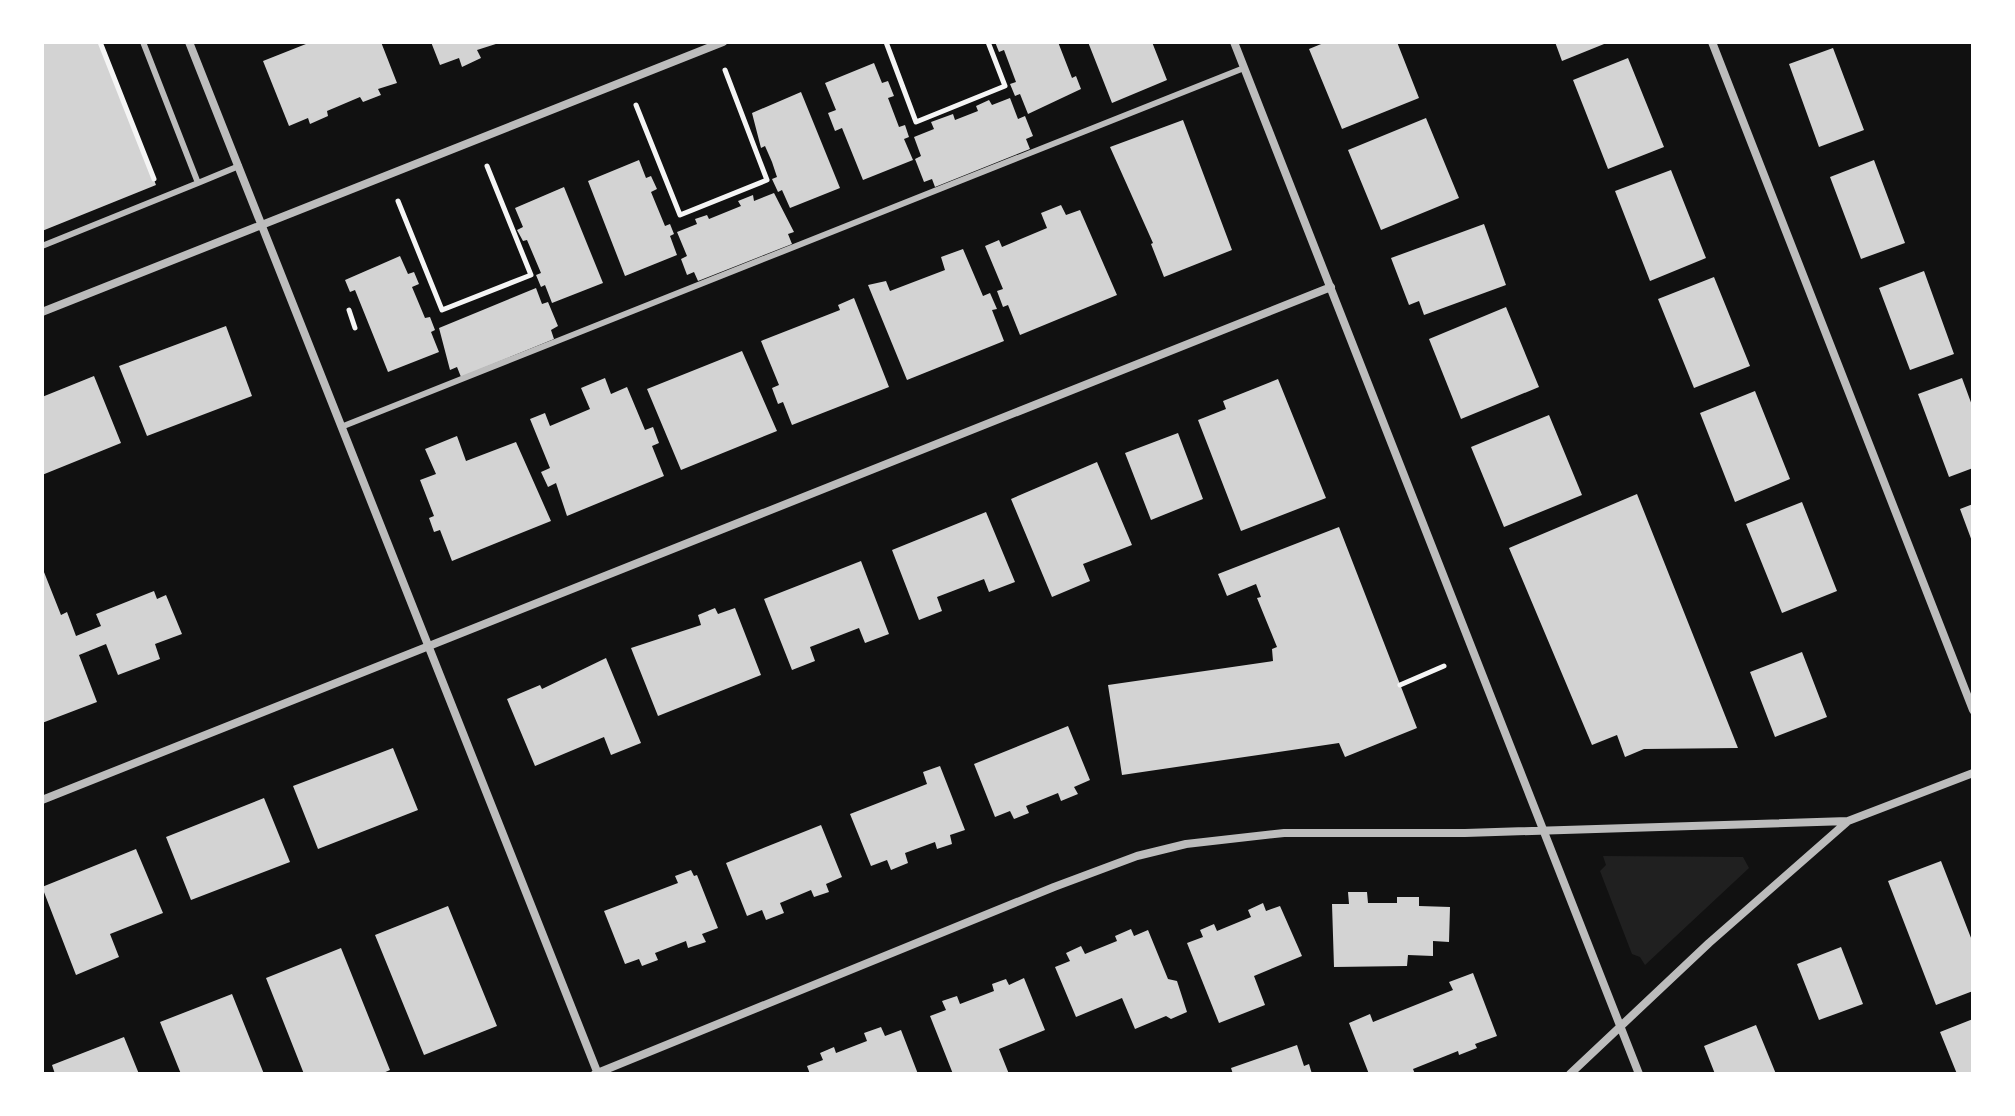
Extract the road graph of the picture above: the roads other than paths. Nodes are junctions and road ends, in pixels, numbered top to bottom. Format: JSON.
{"nodes":[{"id":1,"x":143,"y":42,"type":"edge"},
{"id":2,"x":189,"y":42,"type":"edge"},
{"id":3,"x":723,"y":42,"type":"edge"},
{"id":4,"x":1234,"y":42,"type":"edge"},
{"id":5,"x":1712,"y":42,"type":"edge"},
{"id":6,"x":1244,"y":68,"type":"junction"},
{"id":7,"x":239,"y":166,"type":"junction"},
{"id":8,"x":198,"y":183,"type":"junction"},
{"id":9,"x":262,"y":225,"type":"junction"},
{"id":10,"x":42,"y":246,"type":"edge"},
{"id":11,"x":1331,"y":287,"type":"junction"},
{"id":12,"x":42,"y":312,"type":"edge"},
{"id":13,"x":341,"y":427,"type":"junction"},
{"id":14,"x":428,"y":646,"type":"junction"},
{"id":15,"x":1973,"y":710,"type":"edge"},
{"id":16,"x":1973,"y":773,"type":"edge"},
{"id":17,"x":42,"y":800,"type":"edge"},
{"id":18,"x":1848,"y":821,"type":"junction"},
{"id":19,"x":1544,"y":831,"type":"junction"},
{"id":20,"x":1620,"y":1027,"type":"junction"},
{"id":21,"x":597,"y":1074,"type":"edge"},
{"id":22,"x":1570,"y":1074,"type":"edge"},
{"id":23,"x":1639,"y":1074,"type":"edge"}],
"edges":[{"from":1,"to":8,"type":"lane"},
{"from":2,"to":7,"type":"street"},
{"from":3,"to":9,"type":"street"},
{"from":4,"to":6,"type":"street"},
{"from":5,"to":15,"type":"street"},
{"from":6,"to":11,"type":"street"},
{"from":6,"to":13,"type":"lane"},
{"from":7,"to":8,"type":"lane"},
{"from":7,"to":9,"type":"street"},
{"from":8,"to":10,"type":"lane"},
{"from":9,"to":12,"type":"street"},
{"from":9,"to":13,"type":"street"},
{"from":11,"to":14,"type":"street"},
{"from":11,"to":19,"type":"street"},
{"from":13,"to":14,"type":"street"},
{"from":14,"to":17,"type":"street"},
{"from":14,"to":21,"type":"street"},
{"from":16,"to":18,"type":"street"},
{"from":18,"to":19,"type":"street"},
{"from":18,"to":20,"type":"street"},
{"from":19,"to":20,"type":"street"},
{"from":19,"to":21,"type":"street"},
{"from":20,"to":22,"type":"street"},
{"from":20,"to":23,"type":"street"}]}
